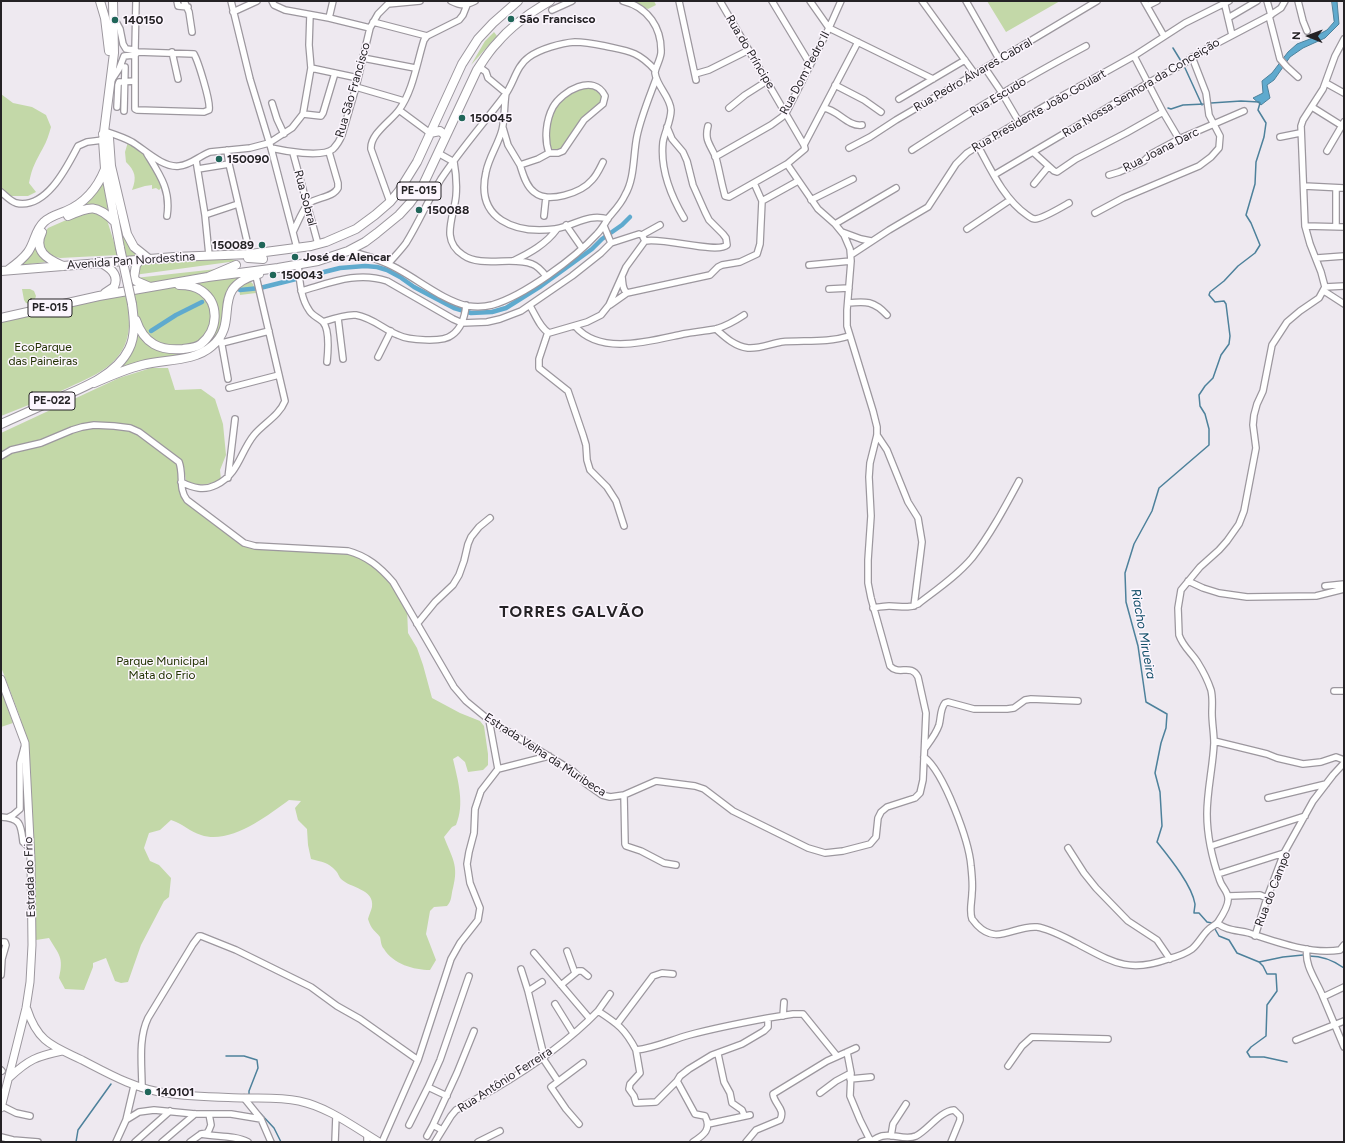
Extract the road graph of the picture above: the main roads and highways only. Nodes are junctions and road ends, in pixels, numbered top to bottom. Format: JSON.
{"nodes":[{"id":1,"x":100,"y":1,"type":"edge"},
{"id":2,"x":113,"y":1,"type":"edge"},
{"id":3,"x":518,"y":1,"type":"edge"},
{"id":4,"x":550,"y":1,"type":"edge"},
{"id":5,"x":111,"y":67,"type":"junction"},
{"id":6,"x":438,"y":116,"type":"junction"},
{"id":7,"x":452,"y":125,"type":"junction"},
{"id":8,"x":430,"y":133,"type":"junction"},
{"id":9,"x":103,"y":135,"type":"junction"},
{"id":10,"x":446,"y":136,"type":"junction"},
{"id":11,"x":105,"y":169,"type":"junction"},
{"id":12,"x":115,"y":222,"type":"junction"},
{"id":13,"x":232,"y":255,"type":"junction"},
{"id":14,"x":145,"y":259,"type":"junction"},
{"id":15,"x":263,"y":259,"type":"dead end"},
{"id":16,"x":99,"y":262,"type":"junction"},
{"id":17,"x":236,"y":265,"type":"dead end"},
{"id":18,"x":64,"y":266,"type":"junction"},
{"id":19,"x":4,"y":271,"type":"edge"},
{"id":20,"x":255,"y":273,"type":"junction"},
{"id":21,"x":208,"y":277,"type":"junction"},
{"id":22,"x":170,"y":284,"type":"junction"},
{"id":23,"x":151,"y":287,"type":"junction"},
{"id":24,"x":99,"y":296,"type":"junction"},
{"id":25,"x":134,"y":314,"type":"junction"},
{"id":26,"x":1,"y":318,"type":"edge"},
{"id":27,"x":94,"y":383,"type":"junction"},
{"id":28,"x":1,"y":420,"type":"edge"},
{"id":29,"x":10,"y":420,"type":"junction"},
{"id":30,"x":1,"y":424,"type":"edge"},
{"id":31,"x":1,"y":679,"type":"edge"},
{"id":32,"x":26,"y":1008,"type":"junction"},
{"id":33,"x":62,"y":1051,"type":"junction"},
{"id":34,"x":10,"y":1077,"type":"junction"},
{"id":35,"x":1,"y":1107,"type":"edge"},
{"id":36,"x":367,"y":1139,"type":"edge"},
{"id":37,"x":379,"y":1142,"type":"edge"}],
"edges":[{"from":1,"to":5,"type":"highway","number":"PE-022"},
{"from":2,"to":5,"type":"highway","number":"PE-022"},
{"from":3,"to":6,"type":"highway","name":"Avenida Pan Nordestina","number":"PE-015"},
{"from":4,"to":7,"type":"highway","number":"PE-015"},
{"from":5,"to":9,"type":"highway","number":"PE-022"},
{"from":6,"to":7,"type":"highway"},
{"from":6,"to":8,"type":"highway","name":"Avenida Pan Nordestina","number":"PE-015"},
{"from":7,"to":10,"type":"highway","number":"PE-015"},
{"from":8,"to":10,"type":"highway"},
{"from":8,"to":13,"type":"highway","name":"Avenida Pan Nordestina","number":"PE-015"},
{"from":9,"to":11,"type":"highway","number":"PE-022"},
{"from":9,"to":14,"type":"highway"},
{"from":10,"to":20,"type":"highway","number":"PE-015"},
{"from":11,"to":12,"type":"highway","number":"PE-022"},
{"from":11,"to":19,"type":"highway"},
{"from":12,"to":18,"type":"highway"},
{"from":12,"to":25,"type":"highway","number":"PE-022","bridge":true},
{"from":13,"to":14,"type":"highway","name":"Avenida Pan Nordestina","number":"PE-015"},
{"from":13,"to":15,"type":"highway"},
{"from":14,"to":16,"type":"highway","name":"Avenida Pan Nordestina","number":"PE-015"},
{"from":14,"to":23,"type":"highway"},
{"from":16,"to":18,"type":"highway","name":"Avenida Pan Nordestina","number":"PE-015"},
{"from":16,"to":24,"type":"highway"},
{"from":17,"to":21,"type":"highway"},
{"from":18,"to":19,"type":"highway","name":"Avenida Pan Nordestina","number":"PE-015"},
{"from":20,"to":21,"type":"highway","number":"PE-015"},
{"from":20,"to":27,"type":"highway"},
{"from":21,"to":22,"type":"highway","number":"PE-015"},
{"from":22,"to":23,"type":"highway","number":"PE-015"},
{"from":22,"to":25,"type":"highway"},
{"from":23,"to":24,"type":"highway","number":"PE-015"},
{"from":24,"to":26,"type":"highway","number":"PE-015"},
{"from":25,"to":27,"type":"highway","number":"PE-022"},
{"from":27,"to":29,"type":"highway","number":"PE-022"},
{"from":28,"to":29,"type":"highway"},
{"from":29,"to":30,"type":"highway"},
{"from":31,"to":32,"type":"main road","name":"Estrada do Frio"},
{"from":32,"to":33,"type":"main road"},
{"from":32,"to":34,"type":"main road","name":"Estrada do Frio"},
{"from":33,"to":34,"type":"main road"},
{"from":33,"to":36,"type":"main road"},
{"from":34,"to":35,"type":"main road","name":"Estrada do Frio"},
{"from":36,"to":37,"type":"main road"}]}
